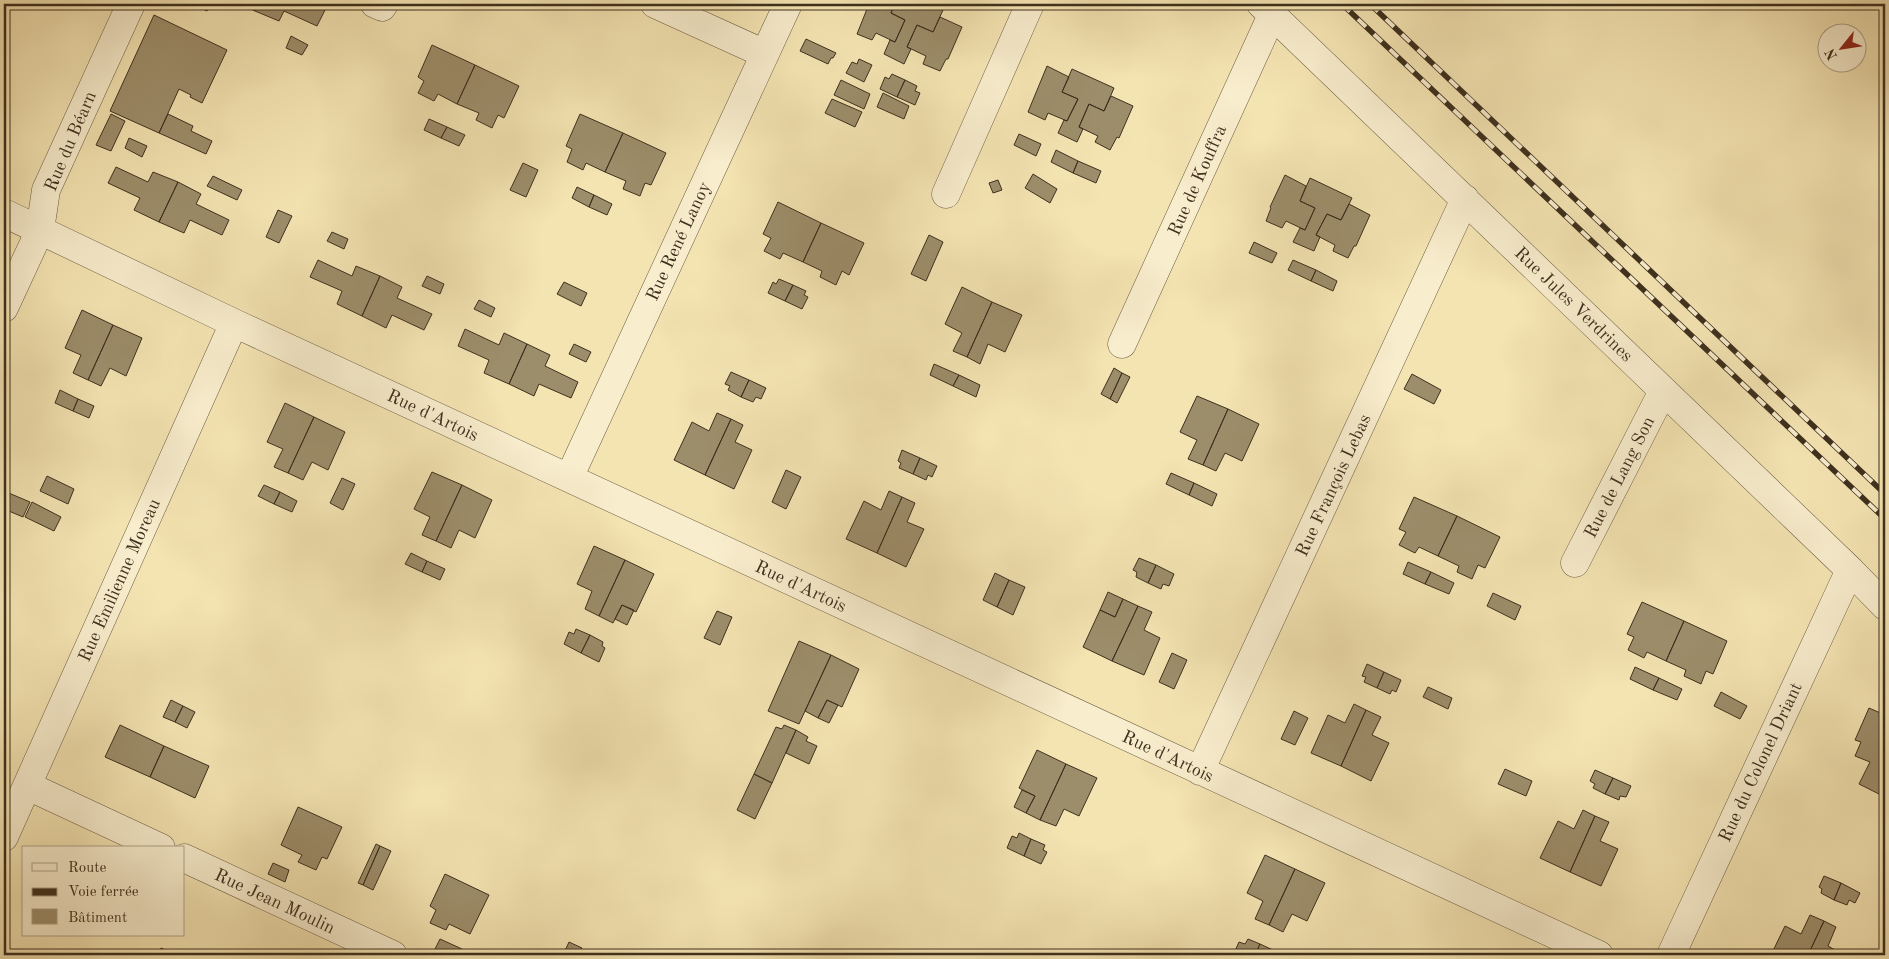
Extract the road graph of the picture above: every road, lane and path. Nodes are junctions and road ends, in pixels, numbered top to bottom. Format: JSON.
{"nodes":[{"id":1,"x":131,"y":4,"type":"edge"},
{"id":2,"x":375,"y":4,"type":"edge"},
{"id":3,"x":384,"y":4,"type":"edge"},
{"id":4,"x":655,"y":4,"type":"edge"},
{"id":5,"x":788,"y":4,"type":"edge"},
{"id":6,"x":1030,"y":4,"type":"edge"},
{"id":7,"x":1267,"y":9,"type":"edge"},
{"id":8,"x":765,"y":54,"type":"junction"},
{"id":9,"x":946,"y":194,"type":"dead end"},
{"id":10,"x":1465,"y":199,"type":"junction"},
{"id":11,"x":4,"y":213,"type":"edge"},
{"id":12,"x":40,"y":230,"type":"junction"},
{"id":13,"x":4,"y":308,"type":"edge"},
{"id":14,"x":234,"y":323,"type":"junction"},
{"id":15,"x":1122,"y":344,"type":"dead end"},
{"id":16,"x":1663,"y":391,"type":"junction"},
{"id":17,"x":569,"y":478,"type":"junction"},
{"id":18,"x":1575,"y":563,"type":"dead end"},
{"id":19,"x":1850,"y":570,"type":"junction"},
{"id":20,"x":1885,"y":606,"type":"edge"},
{"id":21,"x":1200,"y":770,"type":"junction"},
{"id":22,"x":28,"y":786,"type":"junction"},
{"id":23,"x":4,"y":837,"type":"edge"},
{"id":24,"x":157,"y":846,"type":"edge"},
{"id":25,"x":185,"y":858,"type":"edge"},
{"id":26,"x":393,"y":955,"type":"edge"},
{"id":27,"x":1599,"y":955,"type":"edge"},
{"id":28,"x":1671,"y":955,"type":"edge"}],
"edges":[{"from":1,"to":12,"type":"street","name":"Rue du Béarn"},
{"from":2,"to":3,"type":"street"},
{"from":4,"to":8,"type":"street"},
{"from":5,"to":8,"type":"street","name":"Rue René Lanoy"},
{"from":6,"to":9,"type":"street"},
{"from":7,"to":10,"type":"street","name":"Rue Jules Verdrines"},
{"from":7,"to":15,"type":"street","name":"Rue de Kouffra"},
{"from":8,"to":17,"type":"street","name":"Rue René Lanoy"},
{"from":10,"to":16,"type":"street","name":"Rue Jules Verdrines"},
{"from":10,"to":21,"type":"street","name":"Rue François Lebas"},
{"from":11,"to":12,"type":"street","name":"Rue d'Artois"},
{"from":12,"to":13,"type":"street","name":"Rue du Béarn"},
{"from":12,"to":14,"type":"street","name":"Rue d'Artois"},
{"from":14,"to":17,"type":"street","name":"Rue d'Artois"},
{"from":14,"to":22,"type":"street","name":"Rue Emilienne Moreau"},
{"from":16,"to":18,"type":"street","name":"Rue de Lang Son"},
{"from":16,"to":19,"type":"street","name":"Rue Jules Verdrines"},
{"from":17,"to":21,"type":"street","name":"Rue d'Artois"},
{"from":19,"to":20,"type":"street","name":"Rue Jules Verdrines"},
{"from":19,"to":28,"type":"street","name":"Rue du Colonel Driant"},
{"from":21,"to":27,"type":"street","name":"Rue d'Artois"},
{"from":22,"to":23,"type":"street","name":"Rue Emilienne Moreau"},
{"from":22,"to":24,"type":"street"},
{"from":25,"to":26,"type":"street","name":"Rue Jean Moulin"}]}
